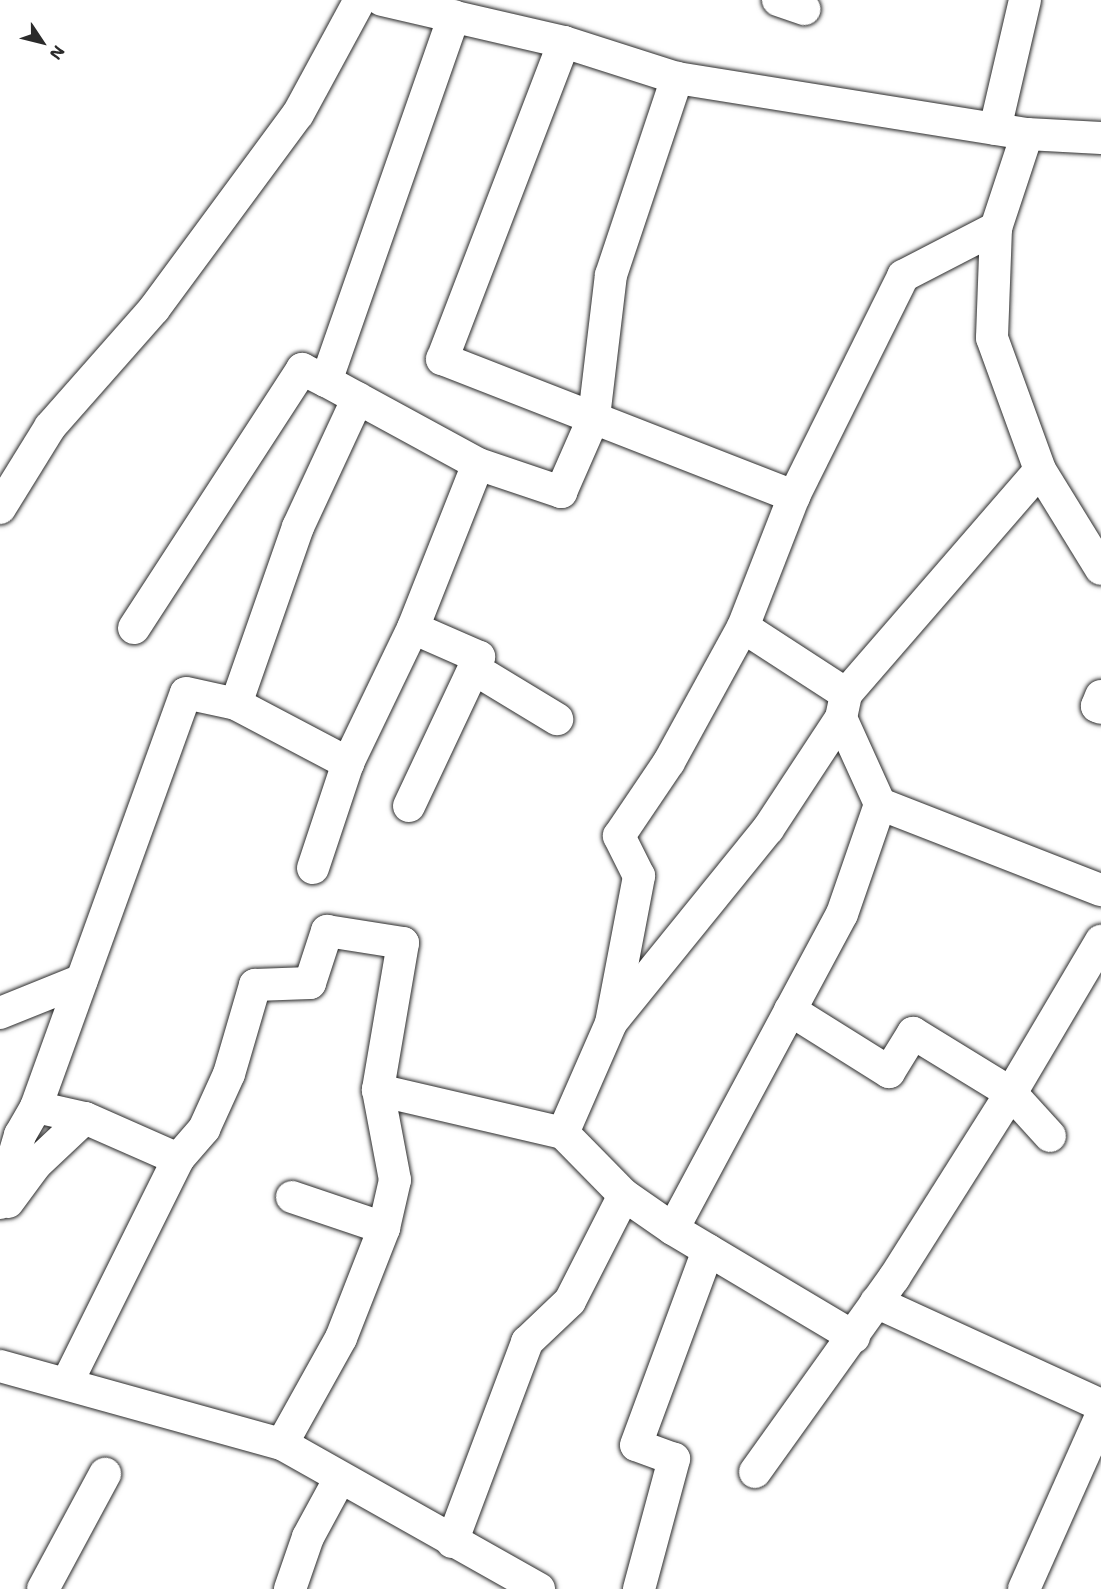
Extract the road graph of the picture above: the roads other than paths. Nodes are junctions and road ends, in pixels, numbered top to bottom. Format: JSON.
{"nodes":[{"id":1,"x":360,"y":0,"type":"edge"},
{"id":2,"x":382,"y":0,"type":"edge"},
{"id":3,"x":1025,"y":0,"type":"edge"},
{"id":4,"x":454,"y":16,"type":"junction"},
{"id":5,"x":564,"y":42,"type":"junction"},
{"id":6,"x":677,"y":78,"type":"junction"},
{"id":7,"x":995,"y":129,"type":"junction"},
{"id":8,"x":1028,"y":134,"type":"junction"},
{"id":9,"x":1101,"y":138,"type":"edge"},
{"id":10,"x":996,"y":228,"type":"junction"},
{"id":11,"x":326,"y":381,"type":"junction"},
{"id":12,"x":358,"y":398,"type":"junction"},
{"id":13,"x":594,"y":417,"type":"junction"},
{"id":14,"x":478,"y":464,"type":"junction"},
{"id":15,"x":1040,"y":470,"type":"junction"},
{"id":16,"x":794,"y":496,"type":"junction"},
{"id":17,"x":0,"y":508,"type":"edge"},
{"id":18,"x":1101,"y":569,"type":"edge"},
{"id":19,"x":743,"y":627,"type":"junction"},
{"id":20,"x":134,"y":628,"type":"dead end"},
{"id":21,"x":413,"y":628,"type":"junction"},
{"id":22,"x":476,"y":670,"type":"junction"},
{"id":23,"x":1101,"y":696,"type":"edge"},
{"id":24,"x":236,"y":704,"type":"junction"},
{"id":25,"x":843,"y":706,"type":"junction"},
{"id":26,"x":1101,"y":708,"type":"edge"},
{"id":27,"x":558,"y":719,"type":"dead end"},
{"id":28,"x":348,"y":763,"type":"junction"},
{"id":29,"x":880,"y":804,"type":"junction"},
{"id":30,"x":409,"y":806,"type":"dead end"},
{"id":31,"x":313,"y":867,"type":"dead end"},
{"id":32,"x":1101,"y":890,"type":"edge"},
{"id":33,"x":1101,"y":941,"type":"edge"},
{"id":34,"x":82,"y":980,"type":"junction"},
{"id":35,"x":790,"y":1010,"type":"junction"},
{"id":36,"x":0,"y":1013,"type":"edge"},
{"id":37,"x":611,"y":1023,"type":"junction"},
{"id":38,"x":378,"y":1090,"type":"junction"},
{"id":39,"x":1011,"y":1093,"type":"junction"},
{"id":40,"x":36,"y":1107,"type":"junction"},
{"id":41,"x":85,"y":1118,"type":"junction"},
{"id":42,"x":563,"y":1133,"type":"junction"},
{"id":43,"x":1050,"y":1136,"type":"dead end"},
{"id":44,"x":178,"y":1159,"type":"junction"},
{"id":45,"x":624,"y":1195,"type":"junction"},
{"id":46,"x":292,"y":1197,"type":"dead end"},
{"id":47,"x":0,"y":1203,"type":"edge"},
{"id":48,"x":0,"y":1212,"type":"edge"},
{"id":49,"x":384,"y":1228,"type":"junction"},
{"id":50,"x":673,"y":1229,"type":"junction"},
{"id":51,"x":708,"y":1250,"type":"junction"},
{"id":52,"x":876,"y":1302,"type":"junction"},
{"id":53,"x":854,"y":1337,"type":"junction"},
{"id":54,"x":0,"y":1366,"type":"edge"},
{"id":55,"x":67,"y":1383,"type":"junction"},
{"id":56,"x":1101,"y":1405,"type":"edge"},
{"id":57,"x":1101,"y":1416,"type":"edge"},
{"id":58,"x":282,"y":1444,"type":"junction"},
{"id":59,"x":755,"y":1472,"type":"dead end"},
{"id":60,"x":105,"y":1474,"type":"dead end"},
{"id":61,"x":339,"y":1480,"type":"junction"},
{"id":62,"x":452,"y":1542,"type":"junction"},
{"id":63,"x":43,"y":1589,"type":"edge"},
{"id":64,"x":290,"y":1589,"type":"edge"},
{"id":65,"x":539,"y":1589,"type":"edge"},
{"id":66,"x":639,"y":1589,"type":"edge"},
{"id":67,"x":1024,"y":1589,"type":"edge"}],
"edges":[{"from":1,"to":17,"type":"street"},
{"from":2,"to":4,"type":"street"},
{"from":3,"to":7,"type":"street"},
{"from":4,"to":5,"type":"street"},
{"from":4,"to":11,"type":"street"},
{"from":5,"to":6,"type":"street"},
{"from":5,"to":13,"type":"street"},
{"from":6,"to":7,"type":"street"},
{"from":6,"to":13,"type":"street"},
{"from":7,"to":8,"type":"street"},
{"from":8,"to":9,"type":"street"},
{"from":8,"to":10,"type":"street"},
{"from":10,"to":15,"type":"street"},
{"from":10,"to":16,"type":"street"},
{"from":11,"to":12,"type":"street"},
{"from":11,"to":20,"type":"street"},
{"from":12,"to":14,"type":"street"},
{"from":12,"to":24,"type":"street"},
{"from":13,"to":14,"type":"street"},
{"from":13,"to":16,"type":"street"},
{"from":14,"to":21,"type":"street"},
{"from":15,"to":18,"type":"street"},
{"from":15,"to":25,"type":"street"},
{"from":16,"to":19,"type":"street"},
{"from":19,"to":25,"type":"street"},
{"from":19,"to":37,"type":"street"},
{"from":21,"to":22,"type":"street"},
{"from":21,"to":28,"type":"street"},
{"from":22,"to":27,"type":"street"},
{"from":22,"to":30,"type":"street"},
{"from":23,"to":26,"type":"street"},
{"from":24,"to":28,"type":"street"},
{"from":24,"to":34,"type":"street"},
{"from":25,"to":29,"type":"street"},
{"from":25,"to":37,"type":"street"},
{"from":28,"to":31,"type":"street"},
{"from":29,"to":32,"type":"street"},
{"from":29,"to":35,"type":"street"},
{"from":33,"to":39,"type":"street"},
{"from":34,"to":36,"type":"street"},
{"from":34,"to":40,"type":"street"},
{"from":35,"to":39,"type":"street"},
{"from":35,"to":50,"type":"street"},
{"from":37,"to":42,"type":"street"},
{"from":38,"to":42,"type":"street"},
{"from":38,"to":44,"type":"street"},
{"from":38,"to":49,"type":"street"},
{"from":39,"to":43,"type":"street"},
{"from":39,"to":52,"type":"street"},
{"from":40,"to":41,"type":"street"},
{"from":40,"to":47,"type":"street"},
{"from":41,"to":44,"type":"street"},
{"from":41,"to":48,"type":"street"},
{"from":42,"to":45,"type":"street"},
{"from":44,"to":55,"type":"street"},
{"from":45,"to":50,"type":"street"},
{"from":45,"to":62,"type":"street"},
{"from":46,"to":49,"type":"street"},
{"from":49,"to":58,"type":"street"},
{"from":50,"to":51,"type":"street"},
{"from":51,"to":53,"type":"street"},
{"from":51,"to":66,"type":"street"},
{"from":52,"to":53,"type":"street"},
{"from":52,"to":56,"type":"street"},
{"from":53,"to":59,"type":"street"},
{"from":54,"to":55,"type":"street"},
{"from":55,"to":58,"type":"street"},
{"from":57,"to":67,"type":"street"},
{"from":58,"to":61,"type":"street"},
{"from":60,"to":63,"type":"street"},
{"from":61,"to":62,"type":"street"},
{"from":61,"to":64,"type":"street"},
{"from":62,"to":65,"type":"street"}]}
